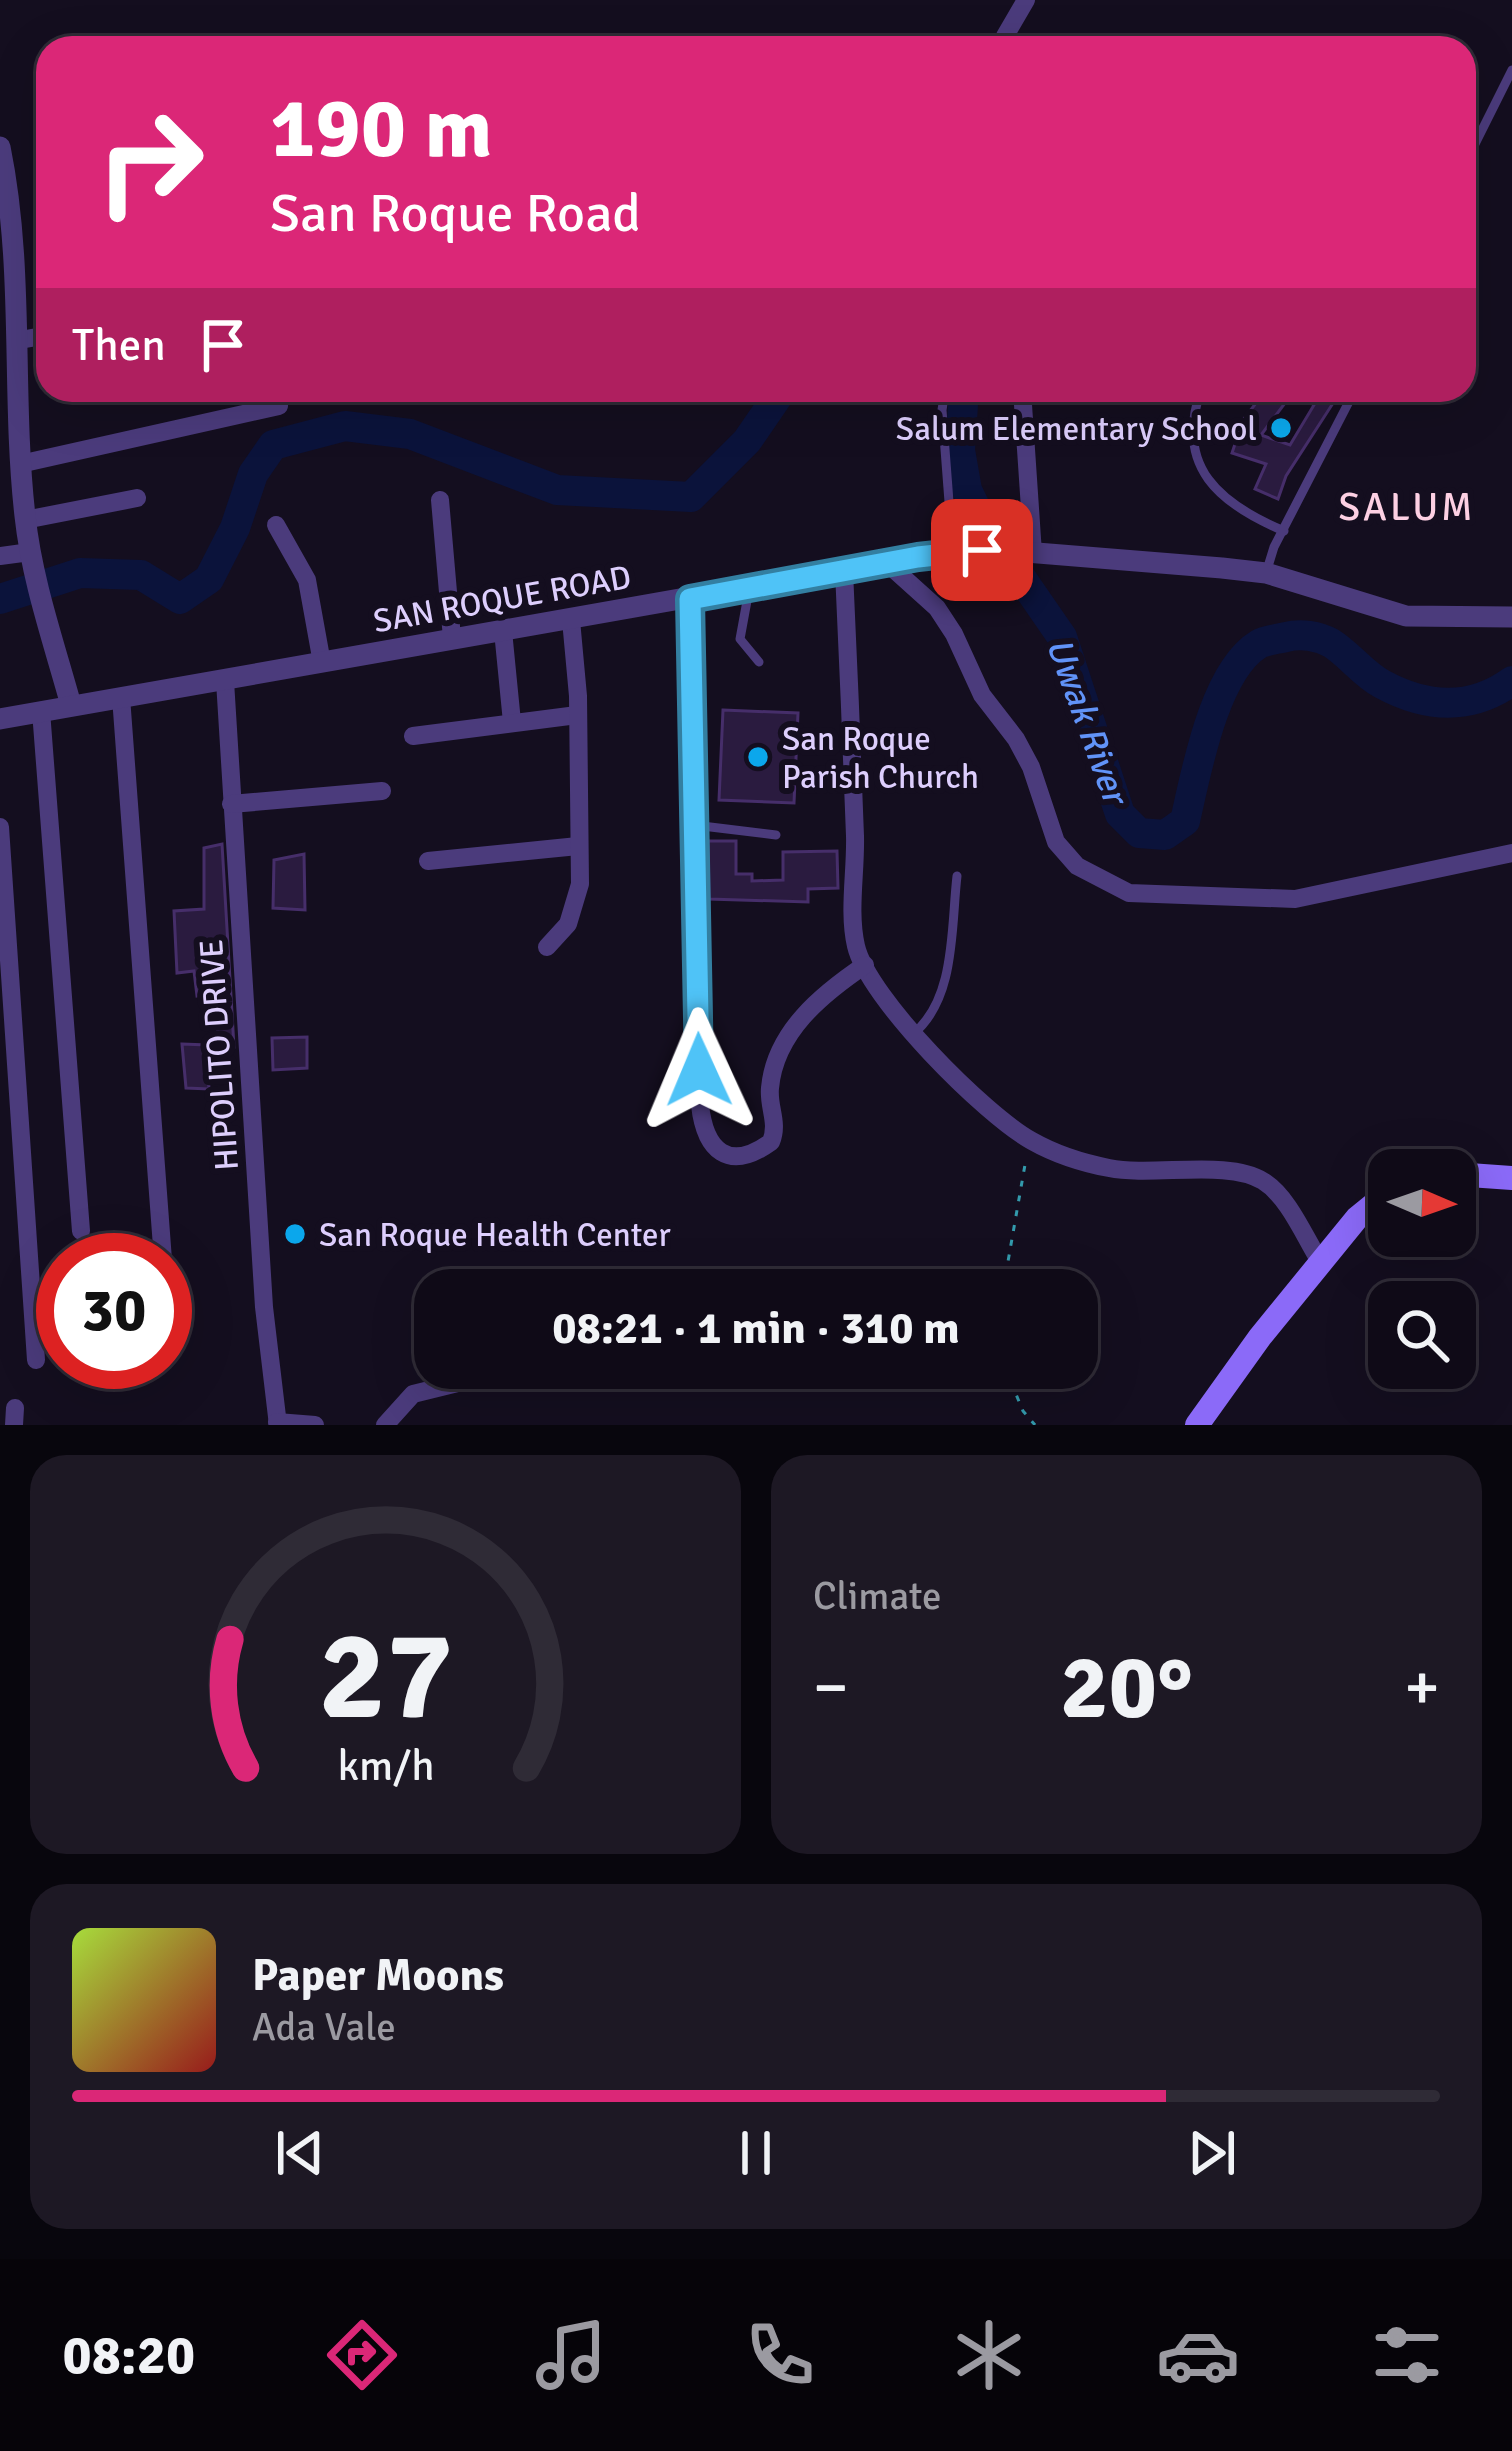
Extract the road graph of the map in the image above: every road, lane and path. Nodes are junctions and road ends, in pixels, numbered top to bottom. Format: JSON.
{"nodes":[{"id":1,"x":1026,"y":0,"type":"edge"},
{"id":2,"x":1005,"y":36,"type":"dead end"},
{"id":3,"x":1512,"y":70,"type":"edge"},
{"id":4,"x":1476,"y":142,"type":"edge"},
{"id":5,"x":2,"y":162,"type":"edge"},
{"id":6,"x":6,"y":222,"type":"edge"},
{"id":7,"x":13,"y":328,"type":"edge"},
{"id":8,"x":943,"y":402,"type":"edge"},
{"id":9,"x":1022,"y":402,"type":"edge"},
{"id":10,"x":1198,"y":402,"type":"edge"},
{"id":11,"x":1349,"y":402,"type":"edge"},
{"id":12,"x":279,"y":406,"type":"dead end"},
{"id":13,"x":20,"y":464,"type":"junction"},
{"id":14,"x":137,"y":498,"type":"dead end"},
{"id":15,"x":440,"y":500,"type":"dead end"},
{"id":16,"x":25,"y":520,"type":"junction"},
{"id":17,"x":276,"y":525,"type":"dead end"},
{"id":18,"x":1285,"y":532,"type":"junction"},
{"id":19,"x":30,"y":552,"type":"junction"},
{"id":20,"x":1022,"y":552,"type":"junction"},
{"id":21,"x":953,"y":554,"type":"junction"},
{"id":22,"x":0,"y":556,"type":"edge"},
{"id":23,"x":887,"y":563,"type":"junction"},
{"id":24,"x":844,"y":571,"type":"junction"},
{"id":25,"x":1266,"y":573,"type":"junction"},
{"id":26,"x":749,"y":590,"type":"junction"},
{"id":27,"x":690,"y":599,"type":"junction"},
{"id":28,"x":1512,"y":616,"type":"edge"},
{"id":29,"x":571,"y":620,"type":"junction"},
{"id":30,"x":503,"y":631,"type":"junction"},
{"id":31,"x":452,"y":638,"type":"junction"},
{"id":32,"x":760,"y":662,"type":"dead end"},
{"id":33,"x":322,"y":663,"type":"junction"},
{"id":34,"x":225,"y":681,"type":"junction"},
{"id":35,"x":121,"y":698,"type":"junction"},
{"id":36,"x":71,"y":705,"type":"junction"},
{"id":37,"x":41,"y":711,"type":"junction"},
{"id":38,"x":577,"y":716,"type":"junction"},
{"id":39,"x":0,"y":719,"type":"edge"},
{"id":40,"x":512,"y":722,"type":"junction"},
{"id":41,"x":412,"y":736,"type":"dead end"},
{"id":42,"x":382,"y":791,"type":"dead end"},
{"id":43,"x":231,"y":804,"type":"junction"},
{"id":44,"x":694,"y":825,"type":"junction"},
{"id":45,"x":0,"y":826,"type":"edge"},
{"id":46,"x":776,"y":835,"type":"dead end"},
{"id":47,"x":578,"y":846,"type":"junction"},
{"id":48,"x":1512,"y":853,"type":"edge"},
{"id":49,"x":428,"y":861,"type":"dead end"},
{"id":50,"x":957,"y":876,"type":"dead end"},
{"id":51,"x":547,"y":947,"type":"dead end"},
{"id":52,"x":865,"y":965,"type":"junction"},
{"id":53,"x":913,"y":1034,"type":"junction"},
{"id":54,"x":1029,"y":1139,"type":"junction"},
{"id":55,"x":1476,"y":1175,"type":"edge"},
{"id":56,"x":1512,"y":1178,"type":"edge"},
{"id":57,"x":1368,"y":1210,"type":"edge"},
{"id":58,"x":81,"y":1231,"type":"dead end"},
{"id":59,"x":161,"y":1233,"type":"edge"},
{"id":60,"x":1321,"y":1263,"type":"junction"},
{"id":61,"x":1007,"y":1269,"type":"edge"},
{"id":62,"x":36,"y":1360,"type":"dead end"},
{"id":63,"x":433,"y":1389,"type":"edge"},
{"id":64,"x":1014,"y":1389,"type":"edge"},
{"id":65,"x":278,"y":1424,"type":"edge"},
{"id":66,"x":316,"y":1425,"type":"edge"},
{"id":67,"x":385,"y":1425,"type":"edge"},
{"id":68,"x":1035,"y":1425,"type":"edge"},
{"id":69,"x":1197,"y":1425,"type":"edge"}],
"edges":[{"from":1,"to":2,"type":"street"},
{"from":3,"to":4,"type":"lane"},
{"from":5,"to":6,"type":"street"},
{"from":6,"to":7,"type":"street"},
{"from":7,"to":13,"type":"street"},
{"from":8,"to":21,"type":"lane"},
{"from":9,"to":20,"type":"street"},
{"from":10,"to":18,"type":"lane"},
{"from":11,"to":18,"type":"lane"},
{"from":12,"to":13,"type":"street"},
{"from":13,"to":16,"type":"street"},
{"from":14,"to":16,"type":"street"},
{"from":15,"to":31,"type":"street"},
{"from":16,"to":19,"type":"street"},
{"from":17,"to":33,"type":"street"},
{"from":18,"to":25,"type":"lane"},
{"from":19,"to":22,"type":"street"},
{"from":19,"to":36,"type":"street"},
{"from":20,"to":21,"type":"street","name":"SAN ROQUE ROAD"},
{"from":20,"to":25,"type":"street","name":"SAN ROQUE ROAD"},
{"from":21,"to":23,"type":"street","name":"SAN ROQUE ROAD"},
{"from":23,"to":24,"type":"street","name":"SAN ROQUE ROAD"},
{"from":23,"to":48,"type":"street"},
{"from":24,"to":26,"type":"street","name":"SAN ROQUE ROAD"},
{"from":24,"to":52,"type":"street"},
{"from":25,"to":28,"type":"street","name":"SAN ROQUE ROAD"},
{"from":26,"to":27,"type":"street","name":"SAN ROQUE ROAD"},
{"from":26,"to":32,"type":"lane"},
{"from":27,"to":29,"type":"street","name":"SAN ROQUE ROAD"},
{"from":27,"to":44,"type":"street"},
{"from":29,"to":30,"type":"street","name":"SAN ROQUE ROAD"},
{"from":29,"to":38,"type":"street"},
{"from":30,"to":31,"type":"street","name":"SAN ROQUE ROAD"},
{"from":30,"to":40,"type":"street"},
{"from":31,"to":33,"type":"street","name":"SAN ROQUE ROAD"},
{"from":33,"to":34,"type":"street","name":"SAN ROQUE ROAD"},
{"from":34,"to":35,"type":"street","name":"SAN ROQUE ROAD"},
{"from":34,"to":43,"type":"street","name":"HIPOLITO DRIVE"},
{"from":35,"to":36,"type":"street","name":"SAN ROQUE ROAD"},
{"from":35,"to":59,"type":"street"},
{"from":36,"to":37,"type":"street","name":"SAN ROQUE ROAD"},
{"from":37,"to":39,"type":"street","name":"SAN ROQUE ROAD"},
{"from":37,"to":58,"type":"street"},
{"from":38,"to":40,"type":"street"},
{"from":38,"to":47,"type":"street"},
{"from":40,"to":41,"type":"street"},
{"from":42,"to":43,"type":"street"},
{"from":43,"to":65,"type":"street","name":"HIPOLITO DRIVE"},
{"from":44,"to":46,"type":"lane"},
{"from":44,"to":52,"type":"street"},
{"from":45,"to":62,"type":"street"},
{"from":47,"to":49,"type":"street"},
{"from":47,"to":51,"type":"street"},
{"from":50,"to":53,"type":"lane"},
{"from":52,"to":53,"type":"street"},
{"from":53,"to":54,"type":"street"},
{"from":54,"to":60,"type":"street"},
{"from":54,"to":61,"type":"path"},
{"from":55,"to":56,"type":"main road"},
{"from":57,"to":60,"type":"main road"},
{"from":60,"to":69,"type":"main road"},
{"from":63,"to":67,"type":"street"},
{"from":64,"to":68,"type":"path"},
{"from":65,"to":66,"type":"street"}]}
